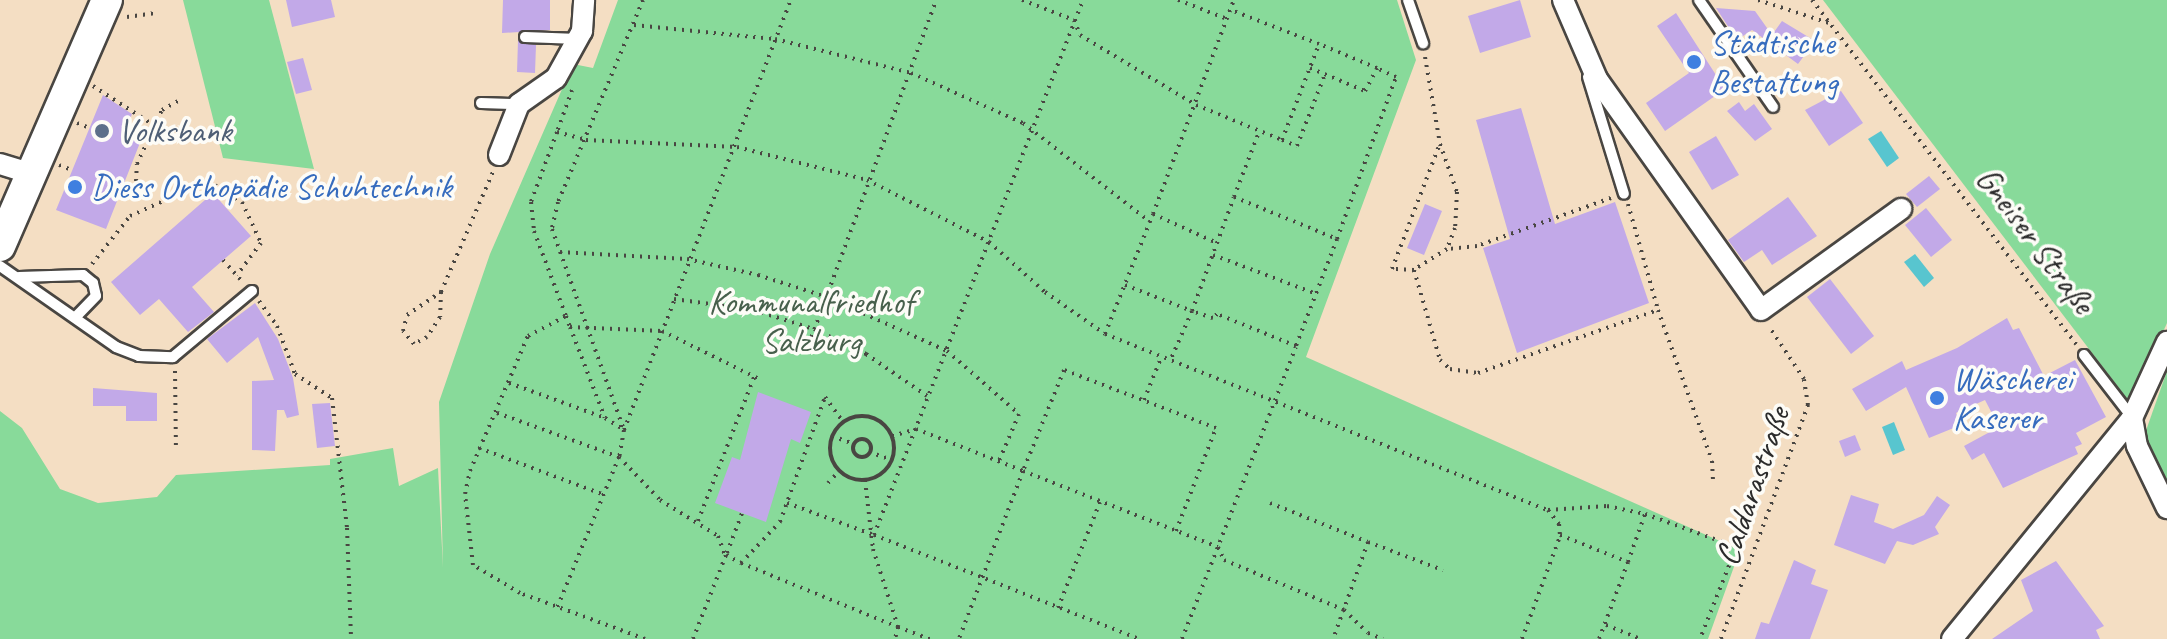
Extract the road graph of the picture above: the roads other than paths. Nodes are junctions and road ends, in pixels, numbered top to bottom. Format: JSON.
{"nodes":[{"id":1,"x":584,"y":0,"type":"edge"},
{"id":2,"x":1408,"y":0,"type":"edge"},
{"id":3,"x":1699,"y":0,"type":"edge"},
{"id":4,"x":1564,"y":2,"type":"edge"},
{"id":5,"x":113,"y":6,"type":"edge"},
{"id":6,"x":525,"y":37,"type":"dead end"},
{"id":7,"x":578,"y":39,"type":"junction"},
{"id":8,"x":1423,"y":43,"type":"road end"},
{"id":9,"x":481,"y":103,"type":"dead end"},
{"id":10,"x":519,"y":104,"type":"junction"},
{"id":11,"x":1773,"y":107,"type":"dead end"},
{"id":12,"x":499,"y":155,"type":"road end"},
{"id":13,"x":0,"y":164,"type":"edge"},
{"id":14,"x":30,"y":173,"type":"junction"},
{"id":15,"x":1624,"y":194,"type":"road end"},
{"id":16,"x":1901,"y":209,"type":"dead end"},
{"id":17,"x":0,"y":246,"type":"edge"},
{"id":18,"x":0,"y":266,"type":"edge"},
{"id":19,"x":19,"y":277,"type":"junction"},
{"id":20,"x":252,"y":291,"type":"road end"},
{"id":21,"x":75,"y":318,"type":"junction"},
{"id":22,"x":2167,"y":342,"type":"edge"},
{"id":23,"x":2084,"y":355,"type":"road end"},
{"id":24,"x":2132,"y":418,"type":"junction"},
{"id":25,"x":2167,"y":508,"type":"edge"},
{"id":26,"x":1952,"y":639,"type":"edge"}],
"edges":[{"from":1,"to":7,"type":"street"},
{"from":2,"to":8,"type":"lane"},
{"from":3,"to":11,"type":"lane"},
{"from":4,"to":15,"type":"lane"},
{"from":4,"to":16,"type":"street"},
{"from":5,"to":14,"type":"main road"},
{"from":6,"to":7,"type":"lane"},
{"from":7,"to":10,"type":"street"},
{"from":9,"to":10,"type":"lane"},
{"from":10,"to":12,"type":"street"},
{"from":13,"to":14,"type":"street"},
{"from":14,"to":17,"type":"main road"},
{"from":18,"to":19,"type":"lane"},
{"from":19,"to":21,"type":"lane"},
{"from":19,"to":21,"type":"lane"},
{"from":20,"to":21,"type":"lane"},
{"from":22,"to":24,"type":"street"},
{"from":23,"to":24,"type":"lane","name":"Gneiser Straße"},
{"from":24,"to":25,"type":"street","name":"Gneiser Straße"},
{"from":24,"to":26,"type":"street"}]}
